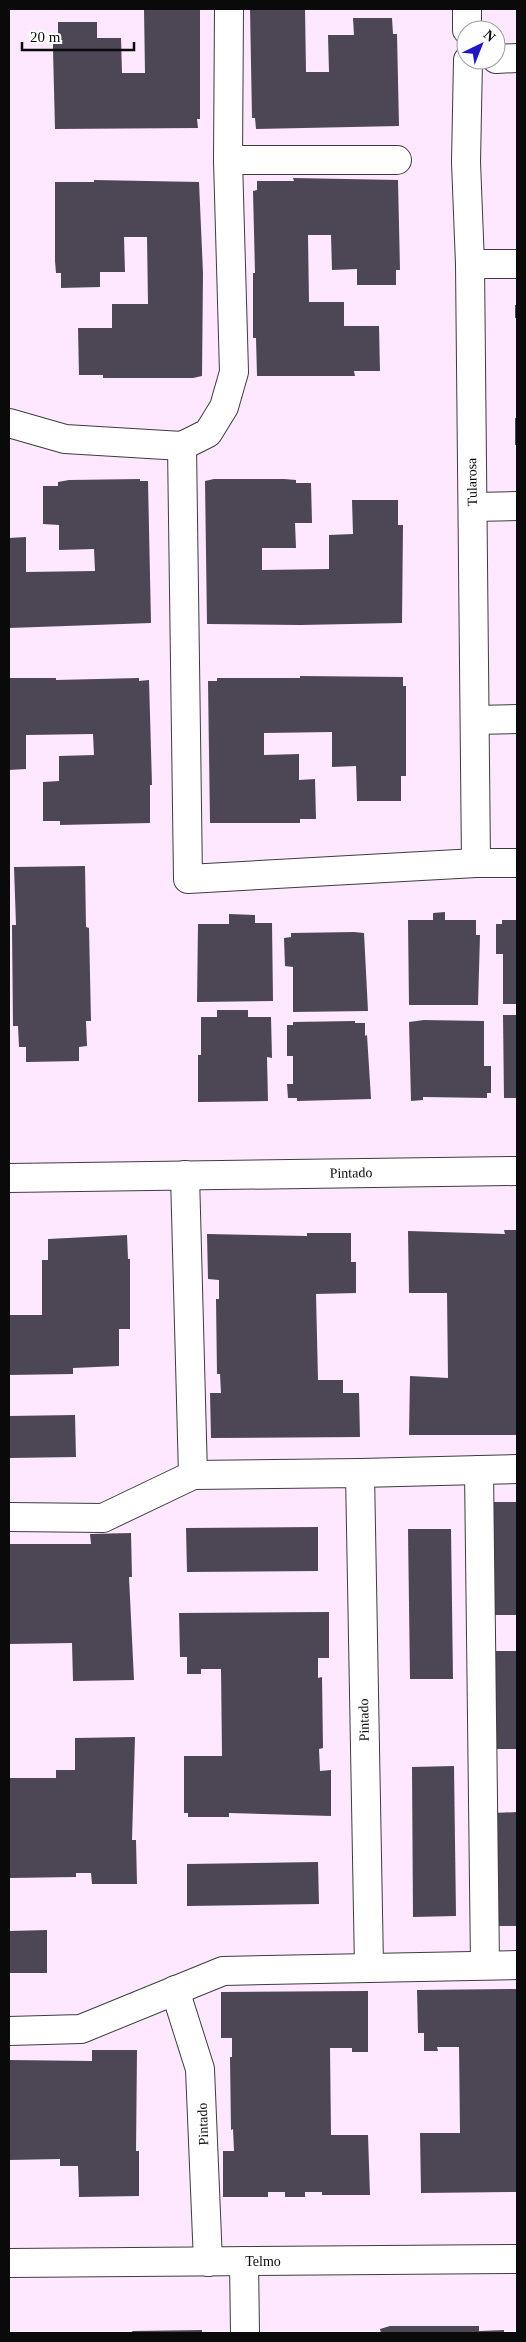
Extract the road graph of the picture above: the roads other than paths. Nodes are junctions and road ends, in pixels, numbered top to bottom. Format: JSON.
{"nodes":[{"id":1,"x":229,"y":9,"type":"edge"},
{"id":2,"x":468,"y":70,"type":"edge"},
{"id":3,"x":228,"y":160,"type":"junction"},
{"id":4,"x":397,"y":160,"type":"dead end"},
{"id":5,"x":470,"y":264,"type":"junction"},
{"id":6,"x":517,"y":264,"type":"edge"},
{"id":7,"x":9,"y":423,"type":"edge"},
{"id":8,"x":182,"y":446,"type":"junction"},
{"id":9,"x":517,"y":506,"type":"edge"},
{"id":10,"x":473,"y":507,"type":"junction"},
{"id":11,"x":517,"y":719,"type":"edge"},
{"id":12,"x":475,"y":720,"type":"junction"},
{"id":13,"x":476,"y":863,"type":"junction"},
{"id":14,"x":517,"y":863,"type":"edge"},
{"id":15,"x":517,"y":1171,"type":"edge"},
{"id":16,"x":185,"y":1175,"type":"junction"},
{"id":17,"x":9,"y":1178,"type":"edge"},
{"id":18,"x":517,"y":1469,"type":"edge"},
{"id":19,"x":479,"y":1470,"type":"junction"},
{"id":20,"x":360,"y":1473,"type":"junction"},
{"id":21,"x":193,"y":1475,"type":"junction"},
{"id":22,"x":9,"y":1517,"type":"edge"},
{"id":23,"x":485,"y":1965,"type":"junction"},
{"id":24,"x":517,"y":1965,"type":"edge"},
{"id":25,"x":369,"y":1967,"type":"junction"},
{"id":26,"x":175,"y":1990,"type":"junction"},
{"id":27,"x":9,"y":2031,"type":"edge"},
{"id":28,"x":517,"y":2259,"type":"edge"},
{"id":29,"x":244,"y":2261,"type":"junction"},
{"id":30,"x":208,"y":2262,"type":"junction"},
{"id":31,"x":9,"y":2263,"type":"edge"},
{"id":32,"x":245,"y":2333,"type":"edge"}],
"edges":[{"from":1,"to":3,"type":"street"},
{"from":2,"to":5,"type":"street","name":"Tularosa"},
{"from":3,"to":4,"type":"street"},
{"from":3,"to":8,"type":"street"},
{"from":5,"to":6,"type":"street"},
{"from":5,"to":10,"type":"street","name":"Tularosa"},
{"from":7,"to":8,"type":"street"},
{"from":8,"to":13,"type":"street"},
{"from":9,"to":10,"type":"street"},
{"from":10,"to":12,"type":"street","name":"Tularosa"},
{"from":11,"to":12,"type":"street"},
{"from":12,"to":13,"type":"street","name":"Tularosa"},
{"from":13,"to":14,"type":"street"},
{"from":15,"to":16,"type":"street","name":"Pintado"},
{"from":16,"to":17,"type":"street","name":"Pintado"},
{"from":16,"to":21,"type":"street"},
{"from":18,"to":19,"type":"street"},
{"from":19,"to":20,"type":"street"},
{"from":19,"to":23,"type":"street"},
{"from":20,"to":21,"type":"street"},
{"from":20,"to":25,"type":"street","name":"Pintado"},
{"from":21,"to":22,"type":"street"},
{"from":23,"to":24,"type":"street"},
{"from":23,"to":25,"type":"street"},
{"from":25,"to":26,"type":"street"},
{"from":26,"to":27,"type":"street"},
{"from":26,"to":30,"type":"street","name":"Pintado"},
{"from":28,"to":29,"type":"street","name":"Telmo"},
{"from":29,"to":30,"type":"street","name":"Telmo"},
{"from":29,"to":32,"type":"street"},
{"from":30,"to":31,"type":"street","name":"Telmo"}]}
